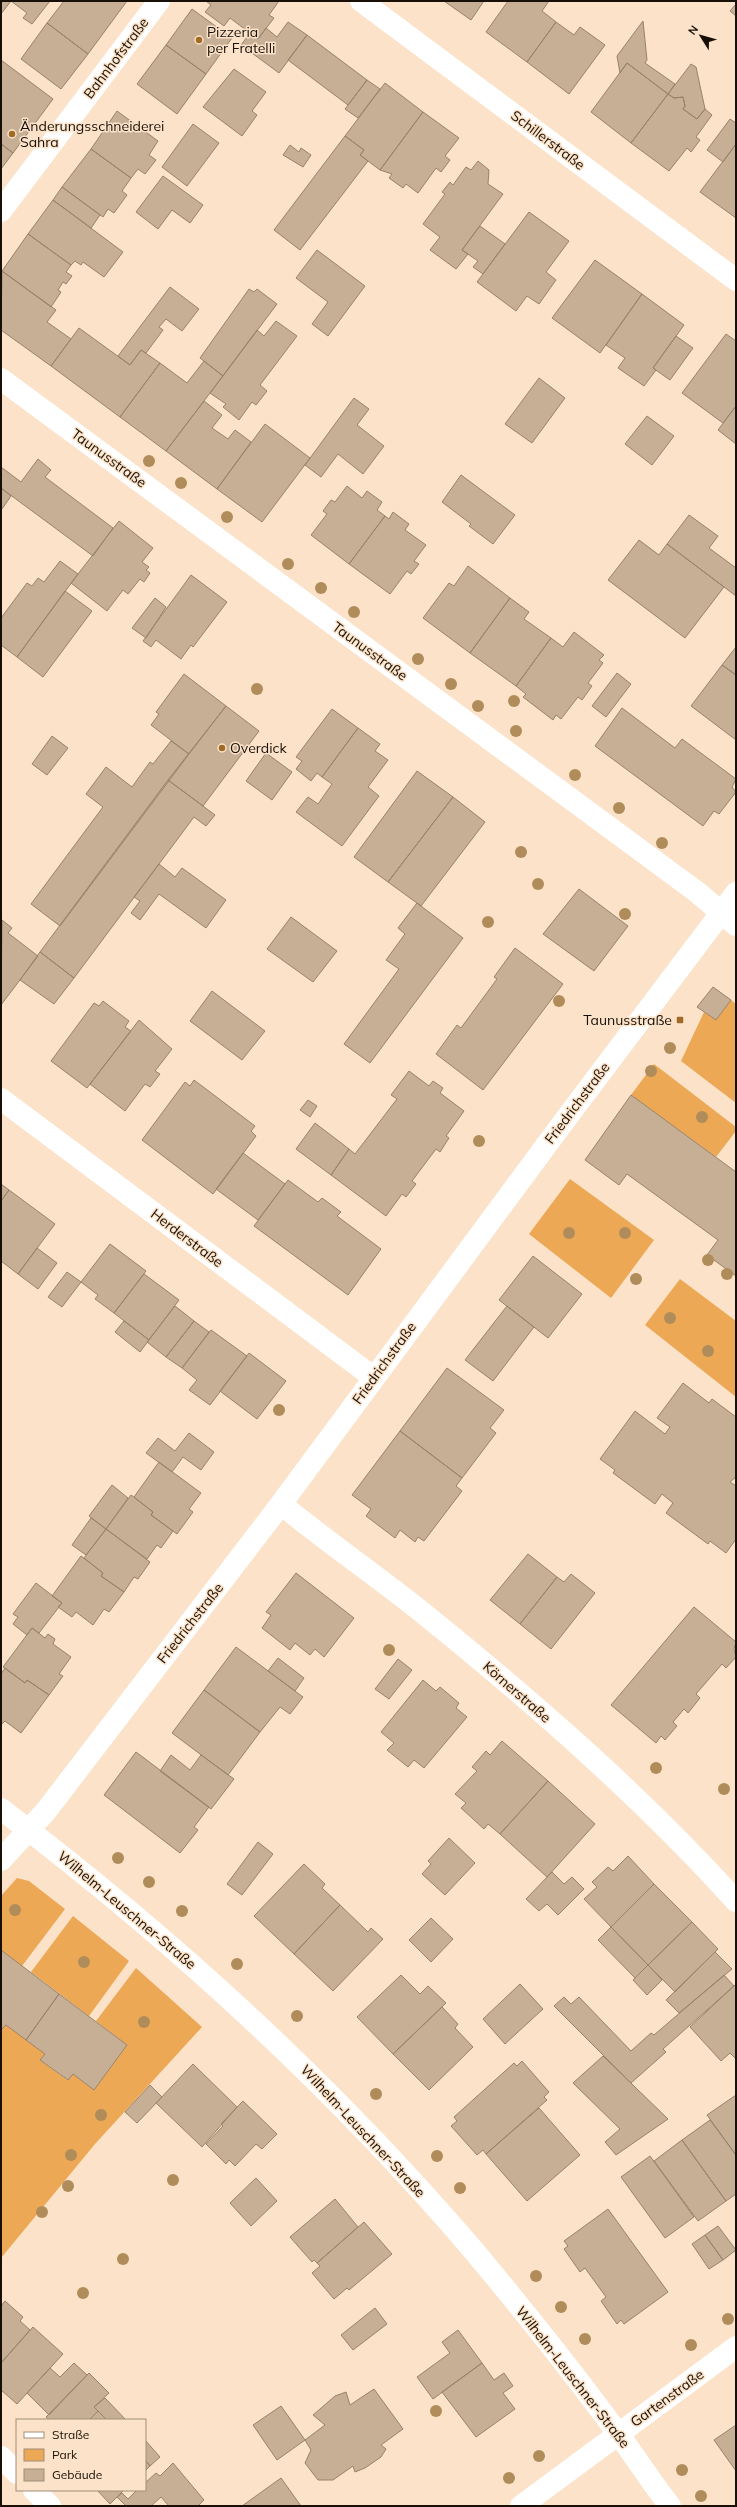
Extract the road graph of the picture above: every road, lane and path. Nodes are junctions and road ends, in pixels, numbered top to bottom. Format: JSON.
{"nodes":[{"id":1,"x":159,"y":1,"type":"edge"},
{"id":2,"x":361,"y":1,"type":"edge"},
{"id":3,"x":1,"y":212,"type":"edge"},
{"id":4,"x":736,"y":280,"type":"edge"},
{"id":5,"x":1,"y":379,"type":"edge"},
{"id":6,"x":736,"y":893,"type":"edge"},
{"id":7,"x":728,"y":919,"type":"edge"},
{"id":8,"x":1,"y":1099,"type":"edge"},
{"id":9,"x":373,"y":1377,"type":"junction"},
{"id":10,"x":281,"y":1504,"type":"junction"},
{"id":11,"x":1,"y":1809,"type":"edge"},
{"id":12,"x":28,"y":1830,"type":"junction"},
{"id":13,"x":1,"y":1860,"type":"edge"},
{"id":14,"x":736,"y":1901,"type":"edge"},
{"id":15,"x":736,"y":2347,"type":"edge"},
{"id":16,"x":619,"y":2434,"type":"junction"},
{"id":17,"x":1,"y":2457,"type":"edge"},
{"id":18,"x":16,"y":2472,"type":"edge"},
{"id":19,"x":35,"y":2491,"type":"edge"},
{"id":20,"x":50,"y":2506,"type":"edge"},
{"id":21,"x":521,"y":2506,"type":"edge"},
{"id":22,"x":670,"y":2506,"type":"edge"}],
"edges":[{"from":1,"to":3,"type":"street","name":"Bahnhofstraße"},
{"from":2,"to":4,"type":"street","name":"Schillerstraße"},
{"from":5,"to":7,"type":"street","name":"Taunusstraße"},
{"from":6,"to":7,"type":"street","name":"Friedrichstraße"},
{"from":7,"to":9,"type":"street","name":"Friedrichstraße"},
{"from":8,"to":9,"type":"street","name":"Herderstraße"},
{"from":9,"to":10,"type":"street","name":"Friedrichstraße"},
{"from":10,"to":12,"type":"street","name":"Friedrichstraße"},
{"from":10,"to":14,"type":"street","name":"Körnerstraße"},
{"from":11,"to":12,"type":"street","name":"Wilhelm-Leuschner-Straße"},
{"from":12,"to":13,"type":"street","name":"Friedrichstraße"},
{"from":12,"to":16,"type":"street","name":"Wilhelm-Leuschner-Straße"},
{"from":15,"to":16,"type":"street","name":"Gartenstraße"},
{"from":16,"to":21,"type":"street","name":"Gartenstraße"},
{"from":16,"to":22,"type":"street","name":"Wilhelm-Leuschner-Straße"},
{"from":17,"to":18,"type":"street"},
{"from":19,"to":20,"type":"street"}]}
